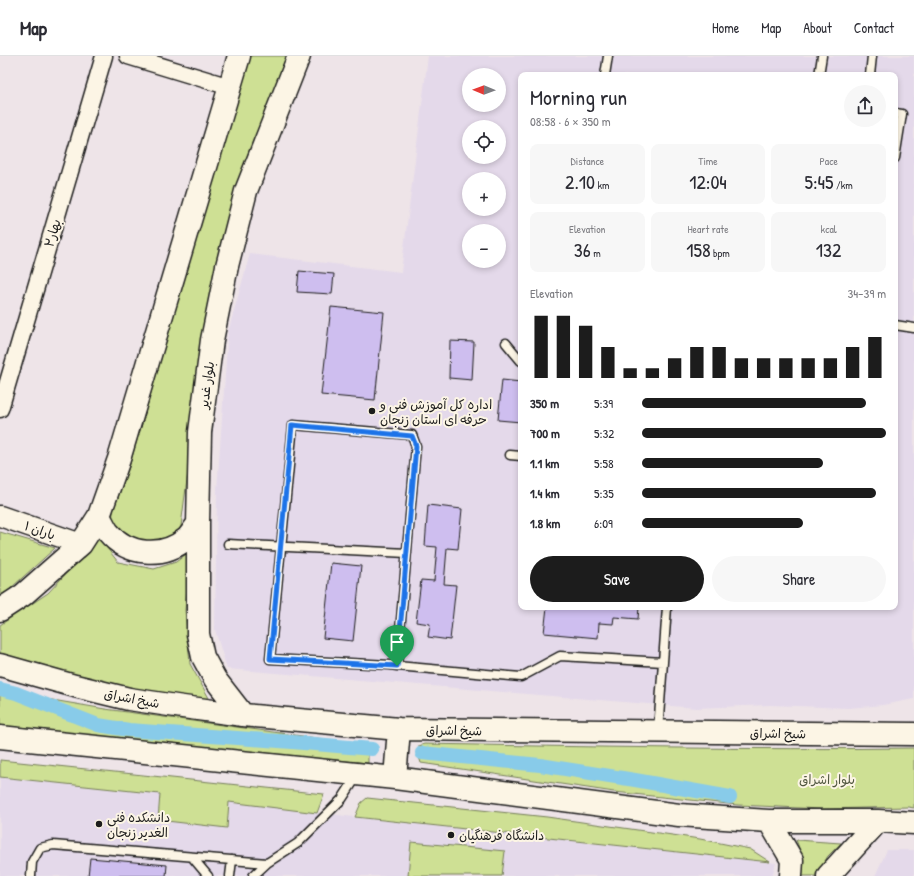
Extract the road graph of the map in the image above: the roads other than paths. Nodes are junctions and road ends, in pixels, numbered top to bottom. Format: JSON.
{"nodes":[{"id":1,"x":104,"y":56,"type":"edge"},
{"id":2,"x":128,"y":56,"type":"edge"},
{"id":3,"x":239,"y":56,"type":"edge"},
{"id":4,"x":299,"y":56,"type":"edge"},
{"id":5,"x":608,"y":56,"type":"edge"},
{"id":6,"x":822,"y":56,"type":"edge"},
{"id":7,"x":872,"y":56,"type":"edge"},
{"id":8,"x":605,"y":72,"type":"edge"},
{"id":9,"x":819,"y":72,"type":"edge"},
{"id":10,"x":870,"y":72,"type":"edge"},
{"id":11,"x":230,"y":87,"type":"junction"},
{"id":12,"x":898,"y":113,"type":"edge"},
{"id":13,"x":898,"y":139,"type":"edge"},
{"id":14,"x":898,"y":325,"type":"edge"},
{"id":15,"x":914,"y":328,"type":"edge"},
{"id":16,"x":506,"y":343,"type":"dead end"},
{"id":17,"x":518,"y":357,"type":"edge"},
{"id":18,"x":0,"y":409,"type":"edge"},
{"id":19,"x":510,"y":455,"type":"dead end"},
{"id":20,"x":518,"y":456,"type":"edge"},
{"id":21,"x":0,"y":516,"type":"edge"},
{"id":22,"x":99,"y":516,"type":"junction"},
{"id":23,"x":198,"y":524,"type":"junction"},
{"id":24,"x":81,"y":544,"type":"junction"},
{"id":25,"x":228,"y":544,"type":"dead end"},
{"id":26,"x":281,"y":546,"type":"junction"},
{"id":27,"x":407,"y":553,"type":"junction"},
{"id":28,"x":0,"y":610,"type":"edge"},
{"id":29,"x":667,"y":610,"type":"edge"},
{"id":30,"x":663,"y":662,"type":"junction"},
{"id":31,"x":0,"y":665,"type":"edge"},
{"id":32,"x":397,"y":666,"type":"junction"},
{"id":33,"x":243,"y":715,"type":"junction"},
{"id":34,"x":399,"y":729,"type":"junction"},
{"id":35,"x":658,"y":732,"type":"junction"},
{"id":36,"x":914,"y":734,"type":"edge"},
{"id":37,"x":0,"y":737,"type":"edge"},
{"id":38,"x":358,"y":774,"type":"junction"},
{"id":39,"x":395,"y":778,"type":"junction"},
{"id":40,"x":768,"y":821,"type":"junction"},
{"id":41,"x":878,"y":821,"type":"junction"},
{"id":42,"x":914,"y":823,"type":"edge"},
{"id":43,"x":192,"y":857,"type":"junction"},
{"id":44,"x":232,"y":860,"type":"junction"},
{"id":45,"x":267,"y":863,"type":"junction"},
{"id":46,"x":31,"y":876,"type":"edge"},
{"id":47,"x":208,"y":876,"type":"edge"},
{"id":48,"x":230,"y":876,"type":"edge"},
{"id":49,"x":254,"y":876,"type":"edge"},
{"id":50,"x":791,"y":876,"type":"edge"},
{"id":51,"x":828,"y":876,"type":"edge"}],
"edges":[{"from":1,"to":18,"type":"street","name":"بهار۲"},
{"from":2,"to":11,"type":"street"},
{"from":3,"to":11,"type":"main road"},
{"from":4,"to":23,"type":"main road","name":"بلوار غدیر"},
{"from":5,"to":8,"type":"lane"},
{"from":6,"to":9,"type":"lane"},
{"from":7,"to":10,"type":"lane"},
{"from":11,"to":22,"type":"main road"},
{"from":12,"to":13,"type":"lane"},
{"from":14,"to":15,"type":"lane"},
{"from":16,"to":17,"type":"lane"},
{"from":19,"to":20,"type":"lane"},
{"from":21,"to":24,"type":"street","name":"باران ۱"},
{"from":22,"to":23,"type":"main road"},
{"from":22,"to":24,"type":"main road"},
{"from":23,"to":33,"type":"main road","name":"بلوار غدیر"},
{"from":24,"to":28,"type":"main road"},
{"from":25,"to":26,"type":"lane"},
{"from":26,"to":27,"type":"lane"},
{"from":26,"to":27,"type":"lane"},
{"from":26,"to":32,"type":"lane"},
{"from":27,"to":32,"type":"lane"},
{"from":29,"to":30,"type":"lane"},
{"from":30,"to":32,"type":"lane"},
{"from":30,"to":35,"type":"lane"},
{"from":31,"to":33,"type":"main road","name":"شیخ اشراق"},
{"from":33,"to":34,"type":"main road","name":"شیخ اشراق"},
{"from":34,"to":35,"type":"main road","name":"شیخ اشراق"},
{"from":34,"to":39,"type":"main road"},
{"from":35,"to":36,"type":"main road","name":"شیخ اشراق"},
{"from":37,"to":38,"type":"main road"},
{"from":38,"to":39,"type":"main road"},
{"from":38,"to":45,"type":"lane"},
{"from":39,"to":40,"type":"main road"},
{"from":40,"to":41,"type":"main road"},
{"from":40,"to":50,"type":"main road"},
{"from":41,"to":42,"type":"main road"},
{"from":41,"to":51,"type":"main road"},
{"from":43,"to":44,"type":"lane"},
{"from":43,"to":46,"type":"lane"},
{"from":43,"to":47,"type":"lane"},
{"from":44,"to":45,"type":"lane"},
{"from":44,"to":48,"type":"lane"},
{"from":45,"to":49,"type":"lane"}]}
